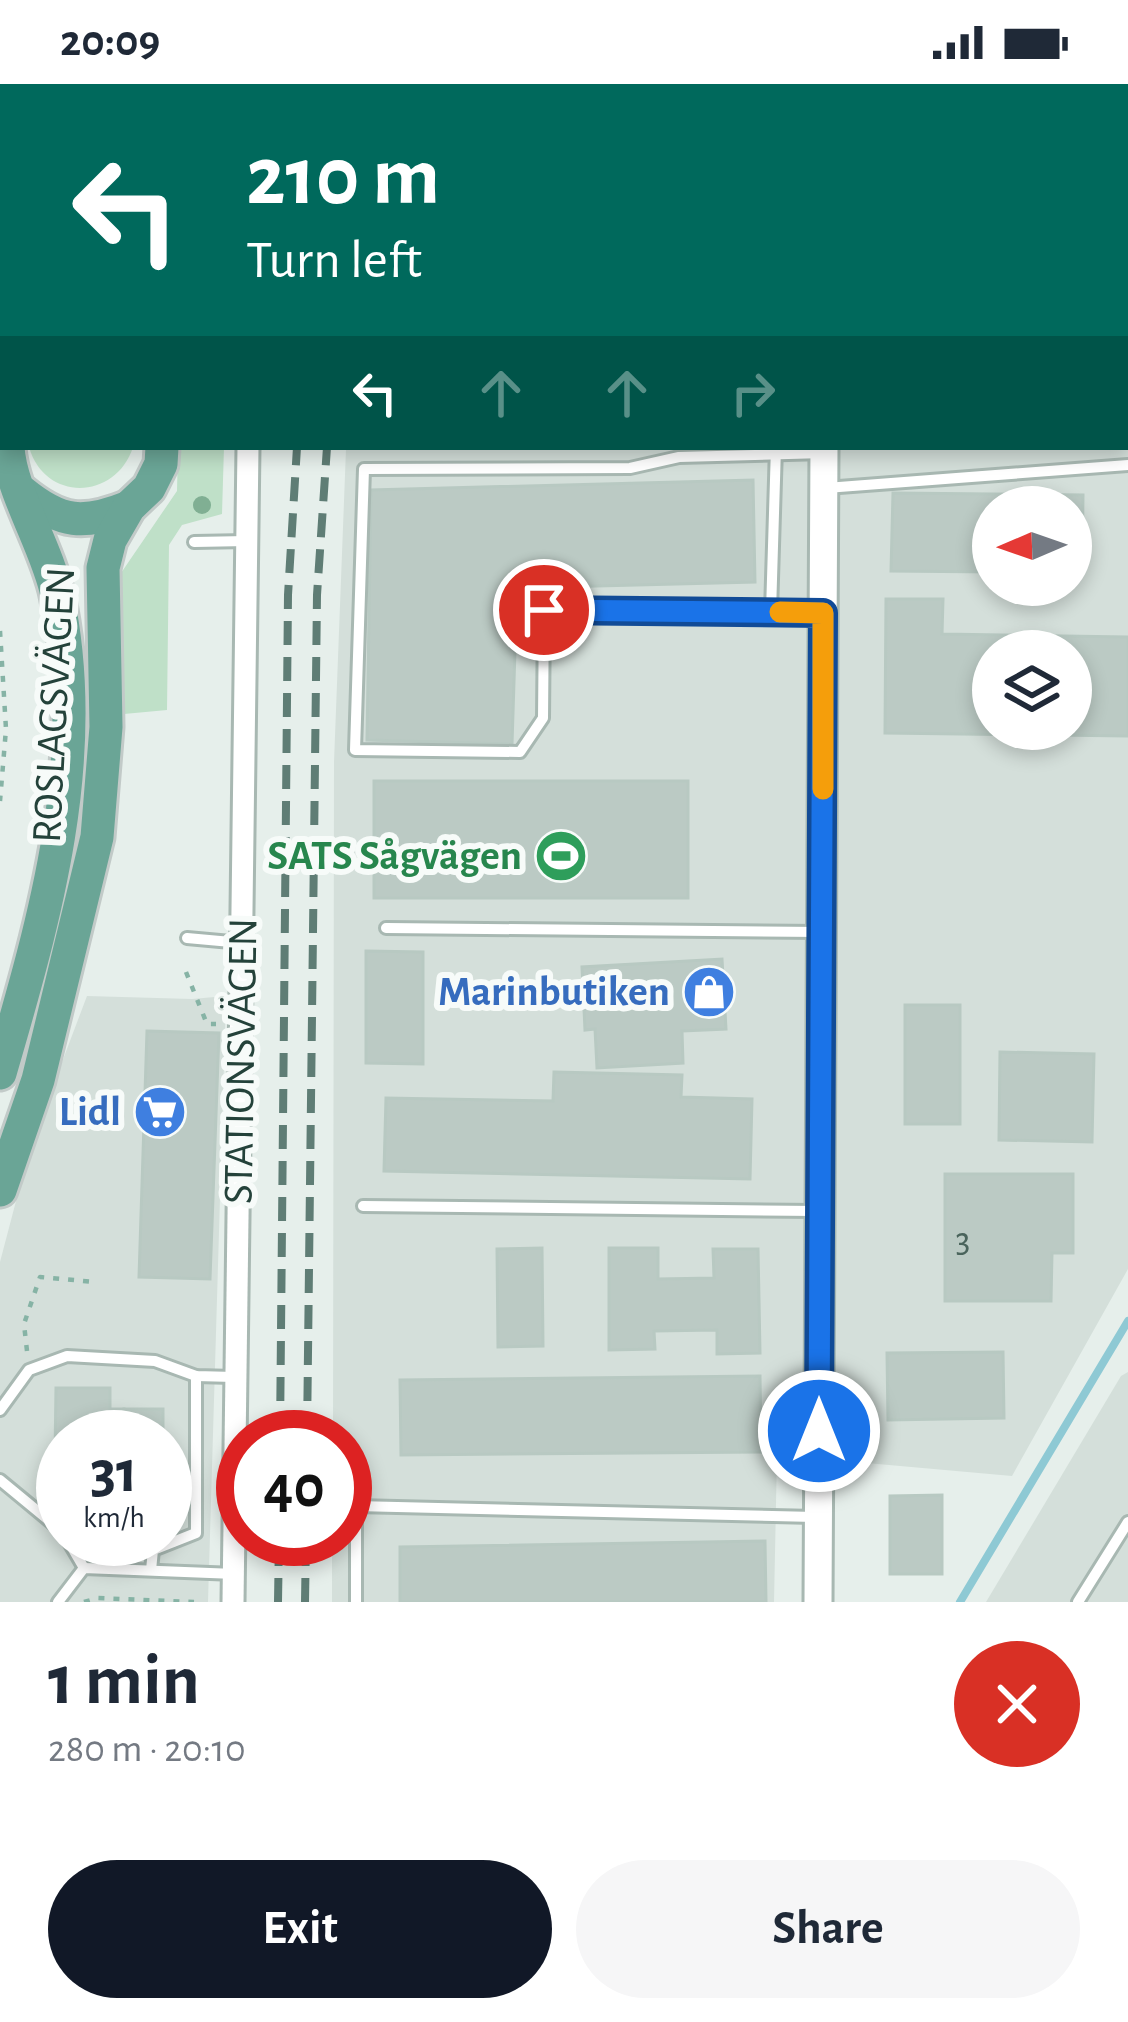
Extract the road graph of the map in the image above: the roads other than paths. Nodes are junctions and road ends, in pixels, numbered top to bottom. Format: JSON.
{"nodes":[{"id":1,"x":162,"y":450,"type":"edge"},
{"id":2,"x":248,"y":450,"type":"edge"},
{"id":3,"x":824,"y":450,"type":"edge"},
{"id":4,"x":776,"y":451,"type":"edge"},
{"id":5,"x":1128,"y":465,"type":"edge"},
{"id":6,"x":11,"y":473,"type":"edge"},
{"id":7,"x":824,"y":488,"type":"junction"},
{"id":8,"x":130,"y":507,"type":"junction"},
{"id":9,"x":247,"y":541,"type":"junction"},
{"id":10,"x":194,"y":542,"type":"dead end"},
{"id":11,"x":771,"y":612,"type":"junction"},
{"id":12,"x":823,"y":613,"type":"junction"},
{"id":13,"x":386,"y":928,"type":"dead end"},
{"id":14,"x":822,"y":932,"type":"junction"},
{"id":15,"x":187,"y":938,"type":"dead end"},
{"id":16,"x":242,"y":943,"type":"junction"},
{"id":17,"x":0,"y":1073,"type":"edge"},
{"id":18,"x":0,"y":1190,"type":"edge"},
{"id":19,"x":363,"y":1206,"type":"dead end"},
{"id":20,"x":820,"y":1211,"type":"junction"},
{"id":21,"x":196,"y":1376,"type":"junction"},
{"id":22,"x":238,"y":1377,"type":"junction"},
{"id":23,"x":0,"y":1410,"type":"edge"},
{"id":24,"x":0,"y":1480,"type":"edge"},
{"id":25,"x":36,"y":1511,"type":"edge"},
{"id":26,"x":819,"y":1518,"type":"junction"},
{"id":27,"x":1128,"y":1522,"type":"edge"},
{"id":28,"x":84,"y":1568,"type":"joint"},
{"id":29,"x":151,"y":1570,"type":"junction"},
{"id":30,"x":235,"y":1574,"type":"junction"},
{"id":31,"x":58,"y":1602,"type":"edge"},
{"id":32,"x":233,"y":1602,"type":"edge"},
{"id":33,"x":356,"y":1602,"type":"edge"},
{"id":34,"x":818,"y":1602,"type":"edge"},
{"id":35,"x":1078,"y":1602,"type":"edge"}],
"edges":[{"from":1,"to":8,"type":"main road","name":"ROSLAGSVÄGEN"},
{"from":2,"to":9,"type":"street","name":"STATIONSVÄGEN"},
{"from":3,"to":4,"type":"lane"},
{"from":3,"to":7,"type":"street"},
{"from":4,"to":11,"type":"lane"},
{"from":4,"to":11,"type":"lane"},
{"from":5,"to":7,"type":"lane"},
{"from":6,"to":8,"type":"main road","name":"ROSLAGSVÄGEN"},
{"from":6,"to":17,"type":"main road","name":"ROSLAGSVÄGEN"},
{"from":7,"to":12,"type":"street"},
{"from":8,"to":18,"type":"main road","name":"ROSLAGSVÄGEN"},
{"from":9,"to":10,"type":"lane"},
{"from":9,"to":16,"type":"street","name":"STATIONSVÄGEN"},
{"from":11,"to":12,"type":"lane"},
{"from":12,"to":14,"type":"street"},
{"from":13,"to":14,"type":"lane"},
{"from":14,"to":20,"type":"street"},
{"from":15,"to":16,"type":"lane"},
{"from":16,"to":22,"type":"street","name":"STATIONSVÄGEN"},
{"from":19,"to":20,"type":"lane"},
{"from":20,"to":26,"type":"street"},
{"from":21,"to":22,"type":"lane"},
{"from":21,"to":23,"type":"lane"},
{"from":21,"to":29,"type":"lane"},
{"from":22,"to":30,"type":"street","name":"STATIONSVÄGEN"},
{"from":24,"to":25,"type":"lane"},
{"from":26,"to":33,"type":"lane"},
{"from":26,"to":34,"type":"street"},
{"from":27,"to":35,"type":"lane"},
{"from":28,"to":29,"type":"lane"},
{"from":28,"to":31,"type":"lane"},
{"from":29,"to":30,"type":"lane"},
{"from":30,"to":32,"type":"street","name":"STATIONSVÄGEN"}]}
